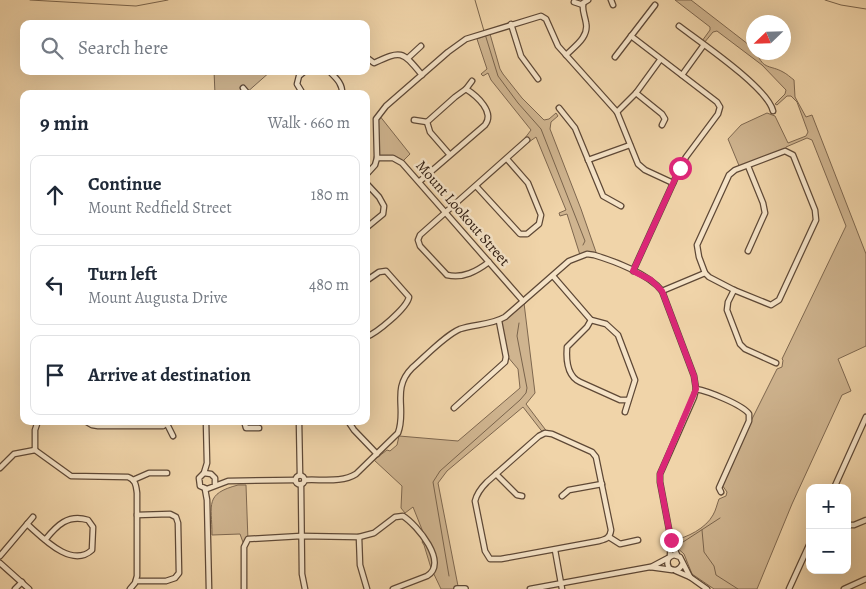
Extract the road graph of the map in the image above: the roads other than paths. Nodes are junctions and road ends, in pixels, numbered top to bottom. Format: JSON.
{"nodes":[{"id":1,"x":588,"y":0,"type":"edge"},
{"id":2,"x":574,"y":2,"type":"dead end"},
{"id":3,"x":583,"y":5,"type":"junction"},
{"id":4,"x":655,"y":5,"type":"dead end"},
{"id":5,"x":511,"y":24,"type":"junction"},
{"id":6,"x":679,"y":26,"type":"dead end"},
{"id":7,"x":631,"y":36,"type":"junction"},
{"id":8,"x":421,"y":46,"type":"dead end"},
{"id":9,"x":704,"y":46,"type":"junction"},
{"id":10,"x":566,"y":55,"type":"junction"},
{"id":11,"x":615,"y":57,"type":"dead end"},
{"id":12,"x":408,"y":58,"type":"junction"},
{"id":13,"x":370,"y":60,"type":"edge"},
{"id":14,"x":660,"y":60,"type":"junction"},
{"id":15,"x":300,"y":75,"type":"edge"},
{"id":16,"x":332,"y":75,"type":"edge"},
{"id":17,"x":422,"y":75,"type":"junction"},
{"id":18,"x":682,"y":75,"type":"junction"},
{"id":19,"x":538,"y":79,"type":"dead end"},
{"id":20,"x":472,"y":81,"type":"dead end"},
{"id":21,"x":466,"y":89,"type":"junction"},
{"id":22,"x":300,"y":90,"type":"edge"},
{"id":23,"x":342,"y":90,"type":"edge"},
{"id":24,"x":636,"y":93,"type":"junction"},
{"id":25,"x":559,"y":108,"type":"dead end"},
{"id":26,"x":773,"y":111,"type":"dead end"},
{"id":27,"x":617,"y":112,"type":"junction"},
{"id":28,"x":414,"y":120,"type":"dead end"},
{"id":29,"x":427,"y":122,"type":"junction"},
{"id":30,"x":662,"y":125,"type":"dead end"},
{"id":31,"x":527,"y":140,"type":"dead end"},
{"id":32,"x":630,"y":145,"type":"junction"},
{"id":33,"x":450,"y":155,"type":"junction"},
{"id":34,"x":377,"y":158,"type":"junction"},
{"id":35,"x":507,"y":159,"type":"junction"},
{"id":36,"x":588,"y":160,"type":"junction"},
{"id":37,"x":748,"y":166,"type":"junction"},
{"id":38,"x":370,"y":170,"type":"edge"},
{"id":39,"x":420,"y":181,"type":"junction"},
{"id":40,"x":672,"y":183,"type":"junction"},
{"id":41,"x":476,"y":186,"type":"junction"},
{"id":42,"x":370,"y":187,"type":"edge"},
{"id":43,"x":621,"y":206,"type":"dead end"},
{"id":44,"x":446,"y":213,"type":"junction"},
{"id":45,"x":370,"y":225,"type":"edge"},
{"id":46,"x":748,"y":251,"type":"dead end"},
{"id":47,"x":489,"y":262,"type":"junction"},
{"id":48,"x":633,"y":271,"type":"junction"},
{"id":49,"x":705,"y":273,"type":"junction"},
{"id":50,"x":553,"y":276,"type":"junction"},
{"id":51,"x":370,"y":279,"type":"edge"},
{"id":52,"x":734,"y":290,"type":"junction"},
{"id":53,"x":662,"y":291,"type":"junction"},
{"id":54,"x":523,"y":301,"type":"junction"},
{"id":55,"x":591,"y":320,"type":"junction"},
{"id":56,"x":499,"y":321,"type":"junction"},
{"id":57,"x":370,"y":336,"type":"edge"},
{"id":58,"x":776,"y":363,"type":"dead end"},
{"id":59,"x":696,"y":389,"type":"junction"},
{"id":60,"x":628,"y":400,"type":"junction"},
{"id":61,"x":454,"y":408,"type":"dead end"},
{"id":62,"x":625,"y":412,"type":"dead end"},
{"id":63,"x":866,"y":418,"type":"edge"},
{"id":64,"x":37,"y":425,"type":"edge"},
{"id":65,"x":92,"y":425,"type":"edge"},
{"id":66,"x":165,"y":425,"type":"edge"},
{"id":67,"x":169,"y":425,"type":"edge"},
{"id":68,"x":206,"y":425,"type":"edge"},
{"id":69,"x":245,"y":425,"type":"edge"},
{"id":70,"x":300,"y":425,"type":"edge"},
{"id":71,"x":351,"y":425,"type":"edge"},
{"id":72,"x":259,"y":428,"type":"dead end"},
{"id":73,"x":173,"y":436,"type":"dead end"},
{"id":74,"x":35,"y":450,"type":"junction"},
{"id":75,"x":377,"y":454,"type":"junction"},
{"id":76,"x":207,"y":463,"type":"junction"},
{"id":77,"x":0,"y":468,"type":"edge"},
{"id":78,"x":167,"y":473,"type":"dead end"},
{"id":79,"x":204,"y":473,"type":"junction"},
{"id":80,"x":496,"y":474,"type":"junction"},
{"id":81,"x":213,"y":475,"type":"junction"},
{"id":82,"x":300,"y":475,"type":"junction"},
{"id":83,"x":133,"y":480,"type":"junction"},
{"id":84,"x":296,"y":480,"type":"junction"},
{"id":85,"x":305,"y":480,"type":"junction"},
{"id":86,"x":228,"y":481,"type":"junction"},
{"id":87,"x":301,"y":484,"type":"junction"},
{"id":88,"x":602,"y":484,"type":"junction"},
{"id":89,"x":836,"y":484,"type":"edge"},
{"id":90,"x":213,"y":487,"type":"junction"},
{"id":91,"x":205,"y":489,"type":"junction"},
{"id":92,"x":721,"y":492,"type":"dead end"},
{"id":93,"x":522,"y":496,"type":"dead end"},
{"id":94,"x":562,"y":496,"type":"dead end"},
{"id":95,"x":207,"y":500,"type":"junction"},
{"id":96,"x":137,"y":514,"type":"junction"},
{"id":97,"x":33,"y":517,"type":"dead end"},
{"id":98,"x":866,"y":520,"type":"edge"},
{"id":99,"x":27,"y":524,"type":"junction"},
{"id":100,"x":851,"y":525,"type":"edge"},
{"id":101,"x":301,"y":536,"type":"junction"},
{"id":102,"x":609,"y":536,"type":"junction"},
{"id":103,"x":360,"y":537,"type":"junction"},
{"id":104,"x":45,"y":540,"type":"junction"},
{"id":105,"x":638,"y":540,"type":"dead end"},
{"id":106,"x":671,"y":540,"type":"junction"},
{"id":107,"x":555,"y":550,"type":"junction"},
{"id":108,"x":806,"y":552,"type":"edge"},
{"id":109,"x":677,"y":555,"type":"junction"},
{"id":110,"x":0,"y":556,"type":"edge"},
{"id":111,"x":669,"y":557,"type":"junction"},
{"id":112,"x":0,"y":563,"type":"edge"},
{"id":113,"x":683,"y":563,"type":"junction"},
{"id":114,"x":650,"y":568,"type":"junction"},
{"id":115,"x":674,"y":570,"type":"junction"},
{"id":116,"x":690,"y":578,"type":"junction"},
{"id":117,"x":866,"y":579,"type":"edge"},
{"id":118,"x":136,"y":581,"type":"junction"},
{"id":119,"x":22,"y":582,"type":"junction"},
{"id":120,"x":560,"y":583,"type":"junction"},
{"id":121,"x":15,"y":589,"type":"edge"},
{"id":122,"x":29,"y":589,"type":"edge"},
{"id":123,"x":130,"y":589,"type":"edge"},
{"id":124,"x":209,"y":589,"type":"edge"},
{"id":125,"x":244,"y":589,"type":"edge"},
{"id":126,"x":305,"y":589,"type":"edge"},
{"id":127,"x":367,"y":589,"type":"edge"},
{"id":128,"x":392,"y":589,"type":"edge"},
{"id":129,"x":457,"y":589,"type":"edge"},
{"id":130,"x":465,"y":589,"type":"edge"},
{"id":131,"x":530,"y":589,"type":"edge"},
{"id":132,"x":562,"y":589,"type":"edge"},
{"id":133,"x":707,"y":589,"type":"edge"},
{"id":134,"x":789,"y":589,"type":"edge"},
{"id":135,"x":844,"y":589,"type":"edge"}],
"edges":[{"from":1,"to":3,"type":"street"},
{"from":2,"to":3,"type":"street"},
{"from":3,"to":10,"type":"street"},
{"from":4,"to":7,"type":"street"},
{"from":5,"to":10,"type":"street"},
{"from":5,"to":17,"type":"street"},
{"from":5,"to":19,"type":"street"},
{"from":6,"to":9,"type":"street"},
{"from":7,"to":11,"type":"street"},
{"from":7,"to":14,"type":"street"},
{"from":8,"to":12,"type":"street"},
{"from":9,"to":18,"type":"street"},
{"from":9,"to":26,"type":"street"},
{"from":10,"to":27,"type":"street"},
{"from":12,"to":13,"type":"street"},
{"from":12,"to":17,"type":"street"},
{"from":14,"to":18,"type":"street"},
{"from":14,"to":24,"type":"street"},
{"from":15,"to":22,"type":"street"},
{"from":16,"to":23,"type":"street"},
{"from":17,"to":34,"type":"street"},
{"from":18,"to":40,"type":"street"},
{"from":20,"to":21,"type":"street"},
{"from":21,"to":29,"type":"street"},
{"from":21,"to":33,"type":"street"},
{"from":24,"to":27,"type":"street"},
{"from":24,"to":30,"type":"street"},
{"from":25,"to":36,"type":"street"},
{"from":27,"to":32,"type":"street"},
{"from":28,"to":29,"type":"street"},
{"from":29,"to":33,"type":"street"},
{"from":31,"to":35,"type":"street"},
{"from":32,"to":36,"type":"street"},
{"from":32,"to":40,"type":"street"},
{"from":33,"to":39,"type":"street"},
{"from":34,"to":38,"type":"street"},
{"from":34,"to":39,"type":"street","name":"Mount Lookout Street"},
{"from":35,"to":41,"type":"street"},
{"from":35,"to":41,"type":"street"},
{"from":36,"to":43,"type":"street"},
{"from":37,"to":46,"type":"street"},
{"from":37,"to":49,"type":"street"},
{"from":37,"to":52,"type":"street"},
{"from":39,"to":44,"type":"street","name":"Mount Lookout Street"},
{"from":40,"to":48,"type":"street"},
{"from":41,"to":44,"type":"street"},
{"from":42,"to":45,"type":"street"},
{"from":44,"to":47,"type":"street","name":"Mount Lookout Street"},
{"from":44,"to":47,"type":"street"},
{"from":47,"to":54,"type":"street","name":"Mount Lookout Street"},
{"from":48,"to":50,"type":"street"},
{"from":48,"to":53,"type":"street"},
{"from":49,"to":52,"type":"street"},
{"from":49,"to":53,"type":"street"},
{"from":50,"to":54,"type":"street"},
{"from":50,"to":55,"type":"street"},
{"from":51,"to":57,"type":"street"},
{"from":52,"to":58,"type":"street"},
{"from":53,"to":59,"type":"street"},
{"from":54,"to":56,"type":"street"},
{"from":55,"to":60,"type":"street"},
{"from":55,"to":60,"type":"street"},
{"from":56,"to":61,"type":"street"},
{"from":56,"to":75,"type":"street"},
{"from":59,"to":92,"type":"street"},
{"from":59,"to":106,"type":"street"},
{"from":60,"to":62,"type":"street"},
{"from":63,"to":89,"type":"street"},
{"from":64,"to":74,"type":"street"},
{"from":65,"to":66,"type":"street"},
{"from":67,"to":73,"type":"street"},
{"from":68,"to":76,"type":"street"},
{"from":69,"to":72,"type":"street"},
{"from":70,"to":82,"type":"street"},
{"from":71,"to":75,"type":"street"},
{"from":74,"to":77,"type":"street"},
{"from":74,"to":83,"type":"street"},
{"from":75,"to":85,"type":"street"},
{"from":76,"to":79,"type":"street"},
{"from":76,"to":81,"type":"street"},
{"from":78,"to":83,"type":"street"},
{"from":79,"to":81,"type":"street"},
{"from":79,"to":91,"type":"street"},
{"from":80,"to":88,"type":"street"},
{"from":80,"to":93,"type":"street"},
{"from":80,"to":107,"type":"street"},
{"from":81,"to":86,"type":"street"},
{"from":81,"to":90,"type":"street"},
{"from":82,"to":84,"type":"street"},
{"from":82,"to":85,"type":"street"},
{"from":83,"to":96,"type":"street"},
{"from":84,"to":86,"type":"street"},
{"from":84,"to":87,"type":"street"},
{"from":85,"to":87,"type":"street"},
{"from":86,"to":90,"type":"street"},
{"from":87,"to":101,"type":"street"},
{"from":88,"to":94,"type":"street"},
{"from":88,"to":102,"type":"street"},
{"from":90,"to":91,"type":"street"},
{"from":90,"to":95,"type":"street"},
{"from":91,"to":95,"type":"street"},
{"from":95,"to":124,"type":"street"},
{"from":96,"to":118,"type":"street"},
{"from":96,"to":118,"type":"street"},
{"from":97,"to":99,"type":"street"},
{"from":98,"to":100,"type":"street"},
{"from":99,"to":104,"type":"street"},
{"from":99,"to":110,"type":"street"},
{"from":101,"to":103,"type":"street"},
{"from":101,"to":125,"type":"street"},
{"from":101,"to":126,"type":"street"},
{"from":102,"to":105,"type":"street"},
{"from":102,"to":107,"type":"street"},
{"from":103,"to":127,"type":"street"},
{"from":103,"to":128,"type":"street"},
{"from":104,"to":104,"type":"street"},
{"from":106,"to":109,"type":"street"},
{"from":106,"to":111,"type":"street"},
{"from":107,"to":120,"type":"street"},
{"from":108,"to":134,"type":"street"},
{"from":109,"to":111,"type":"street"},
{"from":109,"to":113,"type":"street"},
{"from":111,"to":114,"type":"street"},
{"from":111,"to":115,"type":"street"},
{"from":112,"to":119,"type":"street"},
{"from":113,"to":115,"type":"street"},
{"from":113,"to":116,"type":"street"},
{"from":114,"to":115,"type":"street"},
{"from":114,"to":120,"type":"street"},
{"from":115,"to":116,"type":"street"},
{"from":116,"to":133,"type":"street"},
{"from":117,"to":135,"type":"street"},
{"from":118,"to":123,"type":"street"},
{"from":119,"to":121,"type":"street"},
{"from":119,"to":122,"type":"street"},
{"from":120,"to":131,"type":"street"},
{"from":120,"to":132,"type":"street"},
{"from":129,"to":130,"type":"street"}]}
